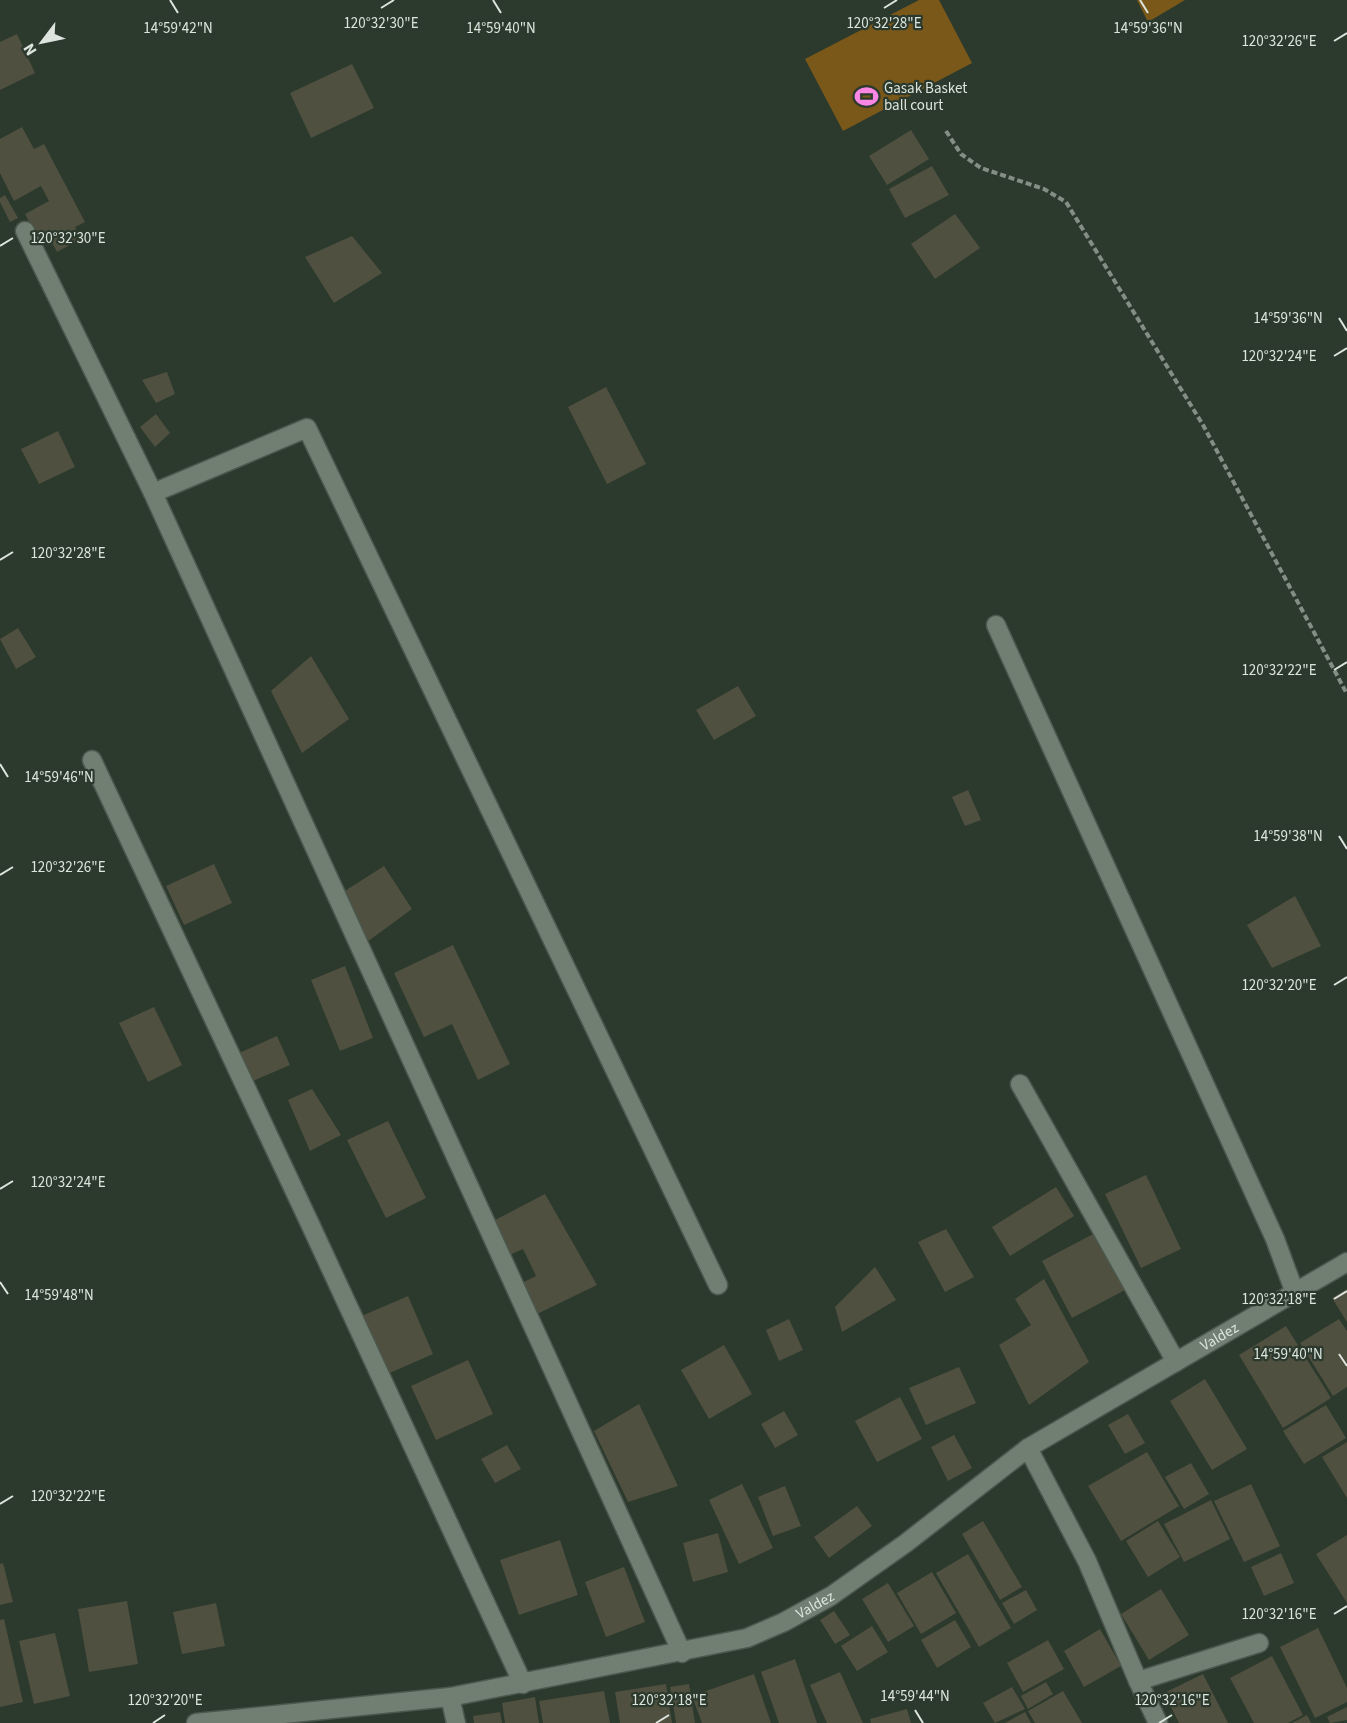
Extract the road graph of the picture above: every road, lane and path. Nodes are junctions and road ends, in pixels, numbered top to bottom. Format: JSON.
{"nodes":[{"id":1,"x":946,"y":131,"type":"dead end"},
{"id":2,"x":25,"y":231,"type":"dead end"},
{"id":3,"x":153,"y":493,"type":"junction"},
{"id":4,"x":996,"y":625,"type":"dead end"},
{"id":5,"x":1347,"y":694,"type":"edge"},
{"id":6,"x":92,"y":760,"type":"dead end"},
{"id":7,"x":1020,"y":1084,"type":"dead end"},
{"id":8,"x":1347,"y":1262,"type":"edge"},
{"id":9,"x":718,"y":1285,"type":"dead end"},
{"id":10,"x":1295,"y":1293,"type":"junction"},
{"id":11,"x":1176,"y":1362,"type":"junction"},
{"id":12,"x":1028,"y":1448,"type":"junction"},
{"id":13,"x":1259,"y":1644,"type":"dead end"},
{"id":14,"x":682,"y":1653,"type":"junction"},
{"id":15,"x":1138,"y":1681,"type":"junction"},
{"id":16,"x":523,"y":1684,"type":"junction"},
{"id":17,"x":450,"y":1697,"type":"junction"},
{"id":18,"x":196,"y":1723,"type":"edge"},
{"id":19,"x":456,"y":1723,"type":"edge"},
{"id":20,"x":1158,"y":1723,"type":"edge"}],
"edges":[{"from":1,"to":5,"type":"path"},
{"from":2,"to":3,"type":"street"},
{"from":3,"to":9,"type":"street"},
{"from":3,"to":14,"type":"street"},
{"from":4,"to":10,"type":"street"},
{"from":6,"to":16,"type":"street"},
{"from":7,"to":11,"type":"street"},
{"from":8,"to":10,"type":"street","name":"Valdez"},
{"from":10,"to":11,"type":"street","name":"Valdez"},
{"from":11,"to":12,"type":"street","name":"Valdez"},
{"from":12,"to":14,"type":"street","name":"Valdez"},
{"from":12,"to":15,"type":"street"},
{"from":13,"to":15,"type":"street"},
{"from":14,"to":16,"type":"street","name":"Valdez"},
{"from":15,"to":20,"type":"street"},
{"from":16,"to":17,"type":"street","name":"Valdez"},
{"from":17,"to":18,"type":"street","name":"Valdez"},
{"from":17,"to":19,"type":"street"}]}
